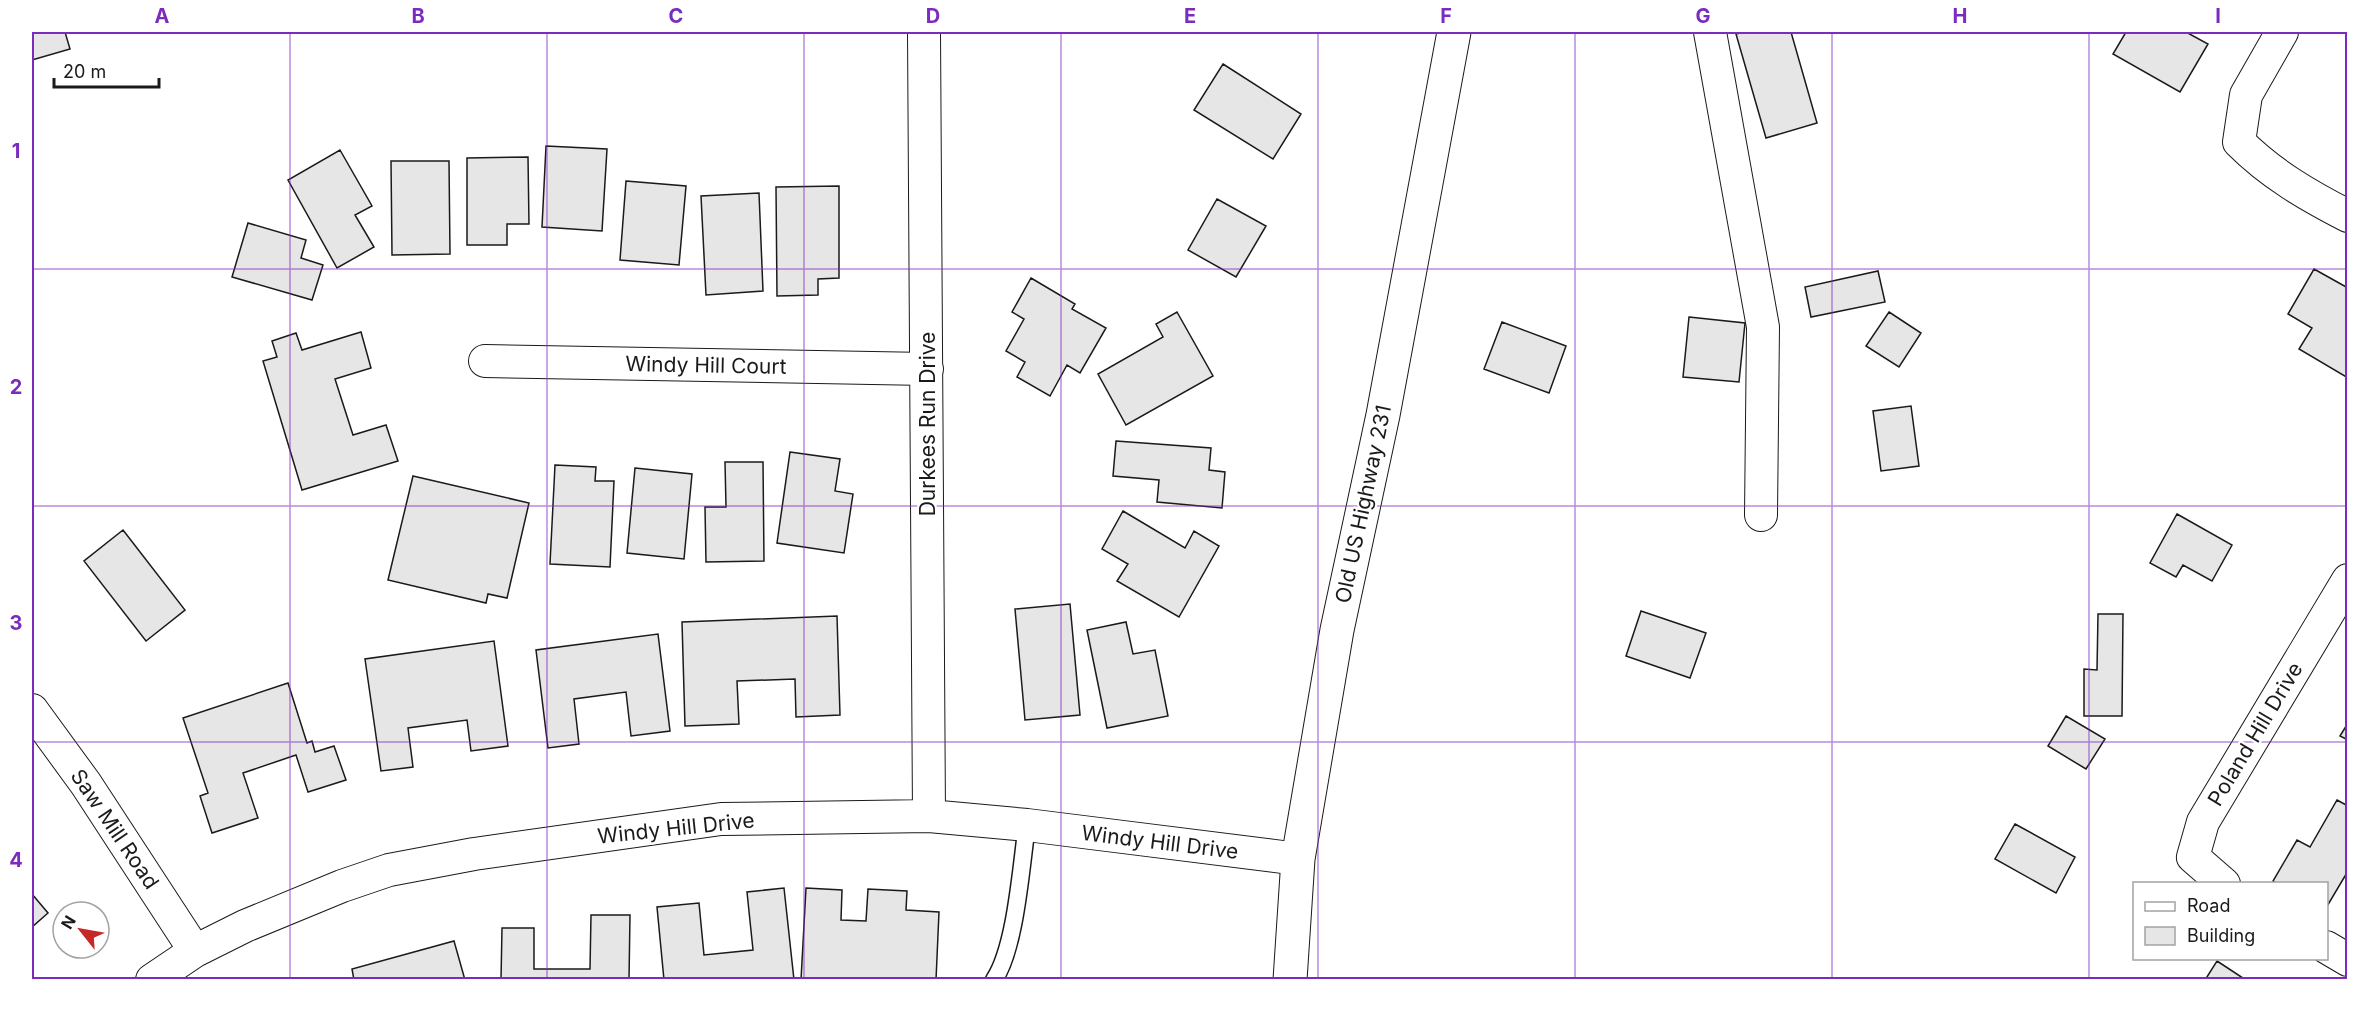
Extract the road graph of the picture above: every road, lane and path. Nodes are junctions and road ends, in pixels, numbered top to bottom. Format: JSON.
{"nodes":[{"id":1,"x":924,"y":32,"type":"edge"},
{"id":2,"x":1454,"y":32,"type":"edge"},
{"id":3,"x":1710,"y":32,"type":"edge"},
{"id":4,"x":2282,"y":32,"type":"edge"},
{"id":5,"x":2348,"y":216,"type":"edge"},
{"id":6,"x":485,"y":361,"type":"dead end"},
{"id":7,"x":927,"y":369,"type":"junction"},
{"id":8,"x":1761,"y":514,"type":"dead end"},
{"id":9,"x":2348,"y":580,"type":"edge"},
{"id":10,"x":32,"y":710,"type":"edge"},
{"id":11,"x":929,"y":816,"type":"junction"},
{"id":12,"x":1026,"y":825,"type":"junction"},
{"id":13,"x":1298,"y":859,"type":"junction"},
{"id":14,"x":2222,"y":882,"type":"edge"},
{"id":15,"x":2328,"y":948,"type":"edge"},
{"id":16,"x":195,"y":951,"type":"junction"},
{"id":17,"x":2348,"y":960,"type":"edge"},
{"id":18,"x":152,"y":980,"type":"edge"},
{"id":19,"x":994,"y":980,"type":"edge"},
{"id":20,"x":1290,"y":980,"type":"edge"}],
"edges":[{"from":1,"to":7,"type":"street","name":"Durkees Run Drive"},
{"from":2,"to":13,"type":"main road","name":"Old US Highway 231"},
{"from":3,"to":8,"type":"street"},
{"from":4,"to":5,"type":"street"},
{"from":6,"to":7,"type":"street","name":"Windy Hill Court"},
{"from":7,"to":11,"type":"street","name":"Durkees Run Drive"},
{"from":9,"to":14,"type":"street","name":"Poland Hill Drive"},
{"from":10,"to":16,"type":"street","name":"Saw Mill Road"},
{"from":11,"to":12,"type":"street","name":"Windy Hill Drive"},
{"from":11,"to":16,"type":"street","name":"Windy Hill Drive"},
{"from":12,"to":13,"type":"street","name":"Windy Hill Drive"},
{"from":12,"to":19,"type":"lane"},
{"from":13,"to":20,"type":"main road","name":"Old US Highway 231"},
{"from":15,"to":17,"type":"street"},
{"from":16,"to":18,"type":"street","name":"Windy Hill Drive"}]}
